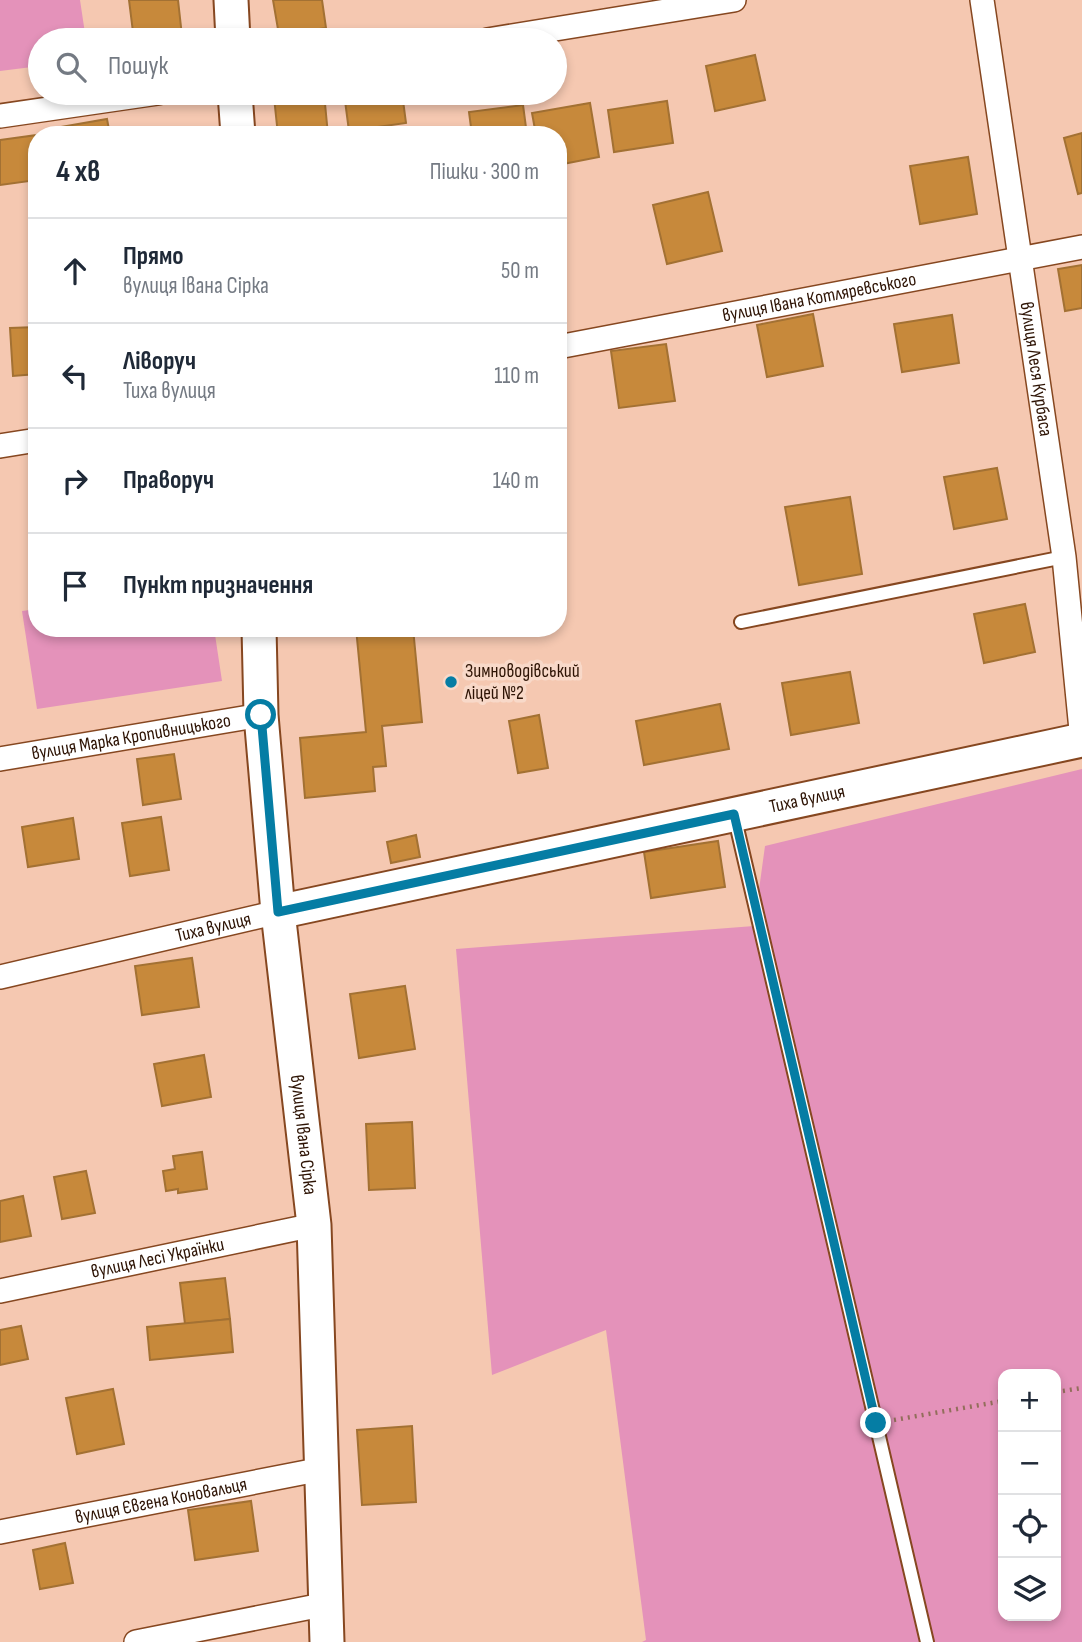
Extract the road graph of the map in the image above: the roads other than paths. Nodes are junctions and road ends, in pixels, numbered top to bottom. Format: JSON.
{"nodes":[{"id":1,"x":231,"y":0,"type":"edge"},
{"id":2,"x":734,"y":0,"type":"edge"},
{"id":3,"x":982,"y":0,"type":"edge"},
{"id":4,"x":232,"y":28,"type":"edge"},
{"id":5,"x":561,"y":28,"type":"edge"},
{"id":6,"x":76,"y":105,"type":"edge"},
{"id":7,"x":237,"y":105,"type":"edge"},
{"id":8,"x":0,"y":116,"type":"edge"},
{"id":9,"x":238,"y":126,"type":"edge"},
{"id":10,"x":1082,"y":247,"type":"edge"},
{"id":11,"x":1020,"y":259,"type":"junction"},
{"id":12,"x":567,"y":345,"type":"edge"},
{"id":13,"x":28,"y":441,"type":"edge"},
{"id":14,"x":0,"y":446,"type":"edge"},
{"id":15,"x":1073,"y":555,"type":"edge"},
{"id":16,"x":741,"y":622,"type":"dead end"},
{"id":17,"x":259,"y":637,"type":"edge"},
{"id":18,"x":261,"y":715,"type":"junction"},
{"id":19,"x":1082,"y":740,"type":"edge"},
{"id":20,"x":0,"y":759,"type":"edge"},
{"id":21,"x":734,"y":814,"type":"junction"},
{"id":22,"x":278,"y":912,"type":"junction"},
{"id":23,"x":0,"y":977,"type":"edge"},
{"id":24,"x":314,"y":1225,"type":"junction"},
{"id":25,"x":0,"y":1291,"type":"edge"},
{"id":26,"x":322,"y":1469,"type":"junction"},
{"id":27,"x":0,"y":1532,"type":"edge"},
{"id":28,"x":327,"y":1604,"type":"junction"},
{"id":29,"x":136,"y":1642,"type":"edge"},
{"id":30,"x":327,"y":1642,"type":"edge"},
{"id":31,"x":928,"y":1642,"type":"edge"}],
"edges":[{"from":1,"to":4,"type":"street"},
{"from":2,"to":5,"type":"street"},
{"from":3,"to":11,"type":"street","name":"вулиця Леся Курбаса"},
{"from":6,"to":8,"type":"street"},
{"from":7,"to":9,"type":"street"},
{"from":10,"to":11,"type":"street","name":"вулиця Івана Котляревського"},
{"from":11,"to":12,"type":"street","name":"вулиця Івана Котляревського"},
{"from":11,"to":15,"type":"street","name":"вулиця Леся Курбаса"},
{"from":13,"to":14,"type":"street"},
{"from":15,"to":16,"type":"lane"},
{"from":15,"to":19,"type":"street","name":"вулиця Леся Курбаса"},
{"from":17,"to":18,"type":"street","name":"вулиця Івана Сірка"},
{"from":18,"to":20,"type":"street","name":"вулиця Марка Кропивницького"},
{"from":18,"to":22,"type":"street","name":"вулиця Івана Сірка"},
{"from":19,"to":21,"type":"street","name":"Тиха вулиця"},
{"from":21,"to":22,"type":"street","name":"Тиха вулиця"},
{"from":21,"to":31,"type":"lane"},
{"from":22,"to":23,"type":"street","name":"Тиха вулиця"},
{"from":22,"to":24,"type":"street","name":"вулиця Івана Сірка"},
{"from":24,"to":25,"type":"street","name":"вулиця Лесі Українки"},
{"from":24,"to":26,"type":"street","name":"вулиця Івана Сірка"},
{"from":26,"to":27,"type":"street","name":"вулиця Євгена Коновальця"},
{"from":26,"to":28,"type":"street","name":"вулиця Івана Сірка"},
{"from":28,"to":29,"type":"street"},
{"from":28,"to":30,"type":"street","name":"вулиця Івана Сірка"}]}
